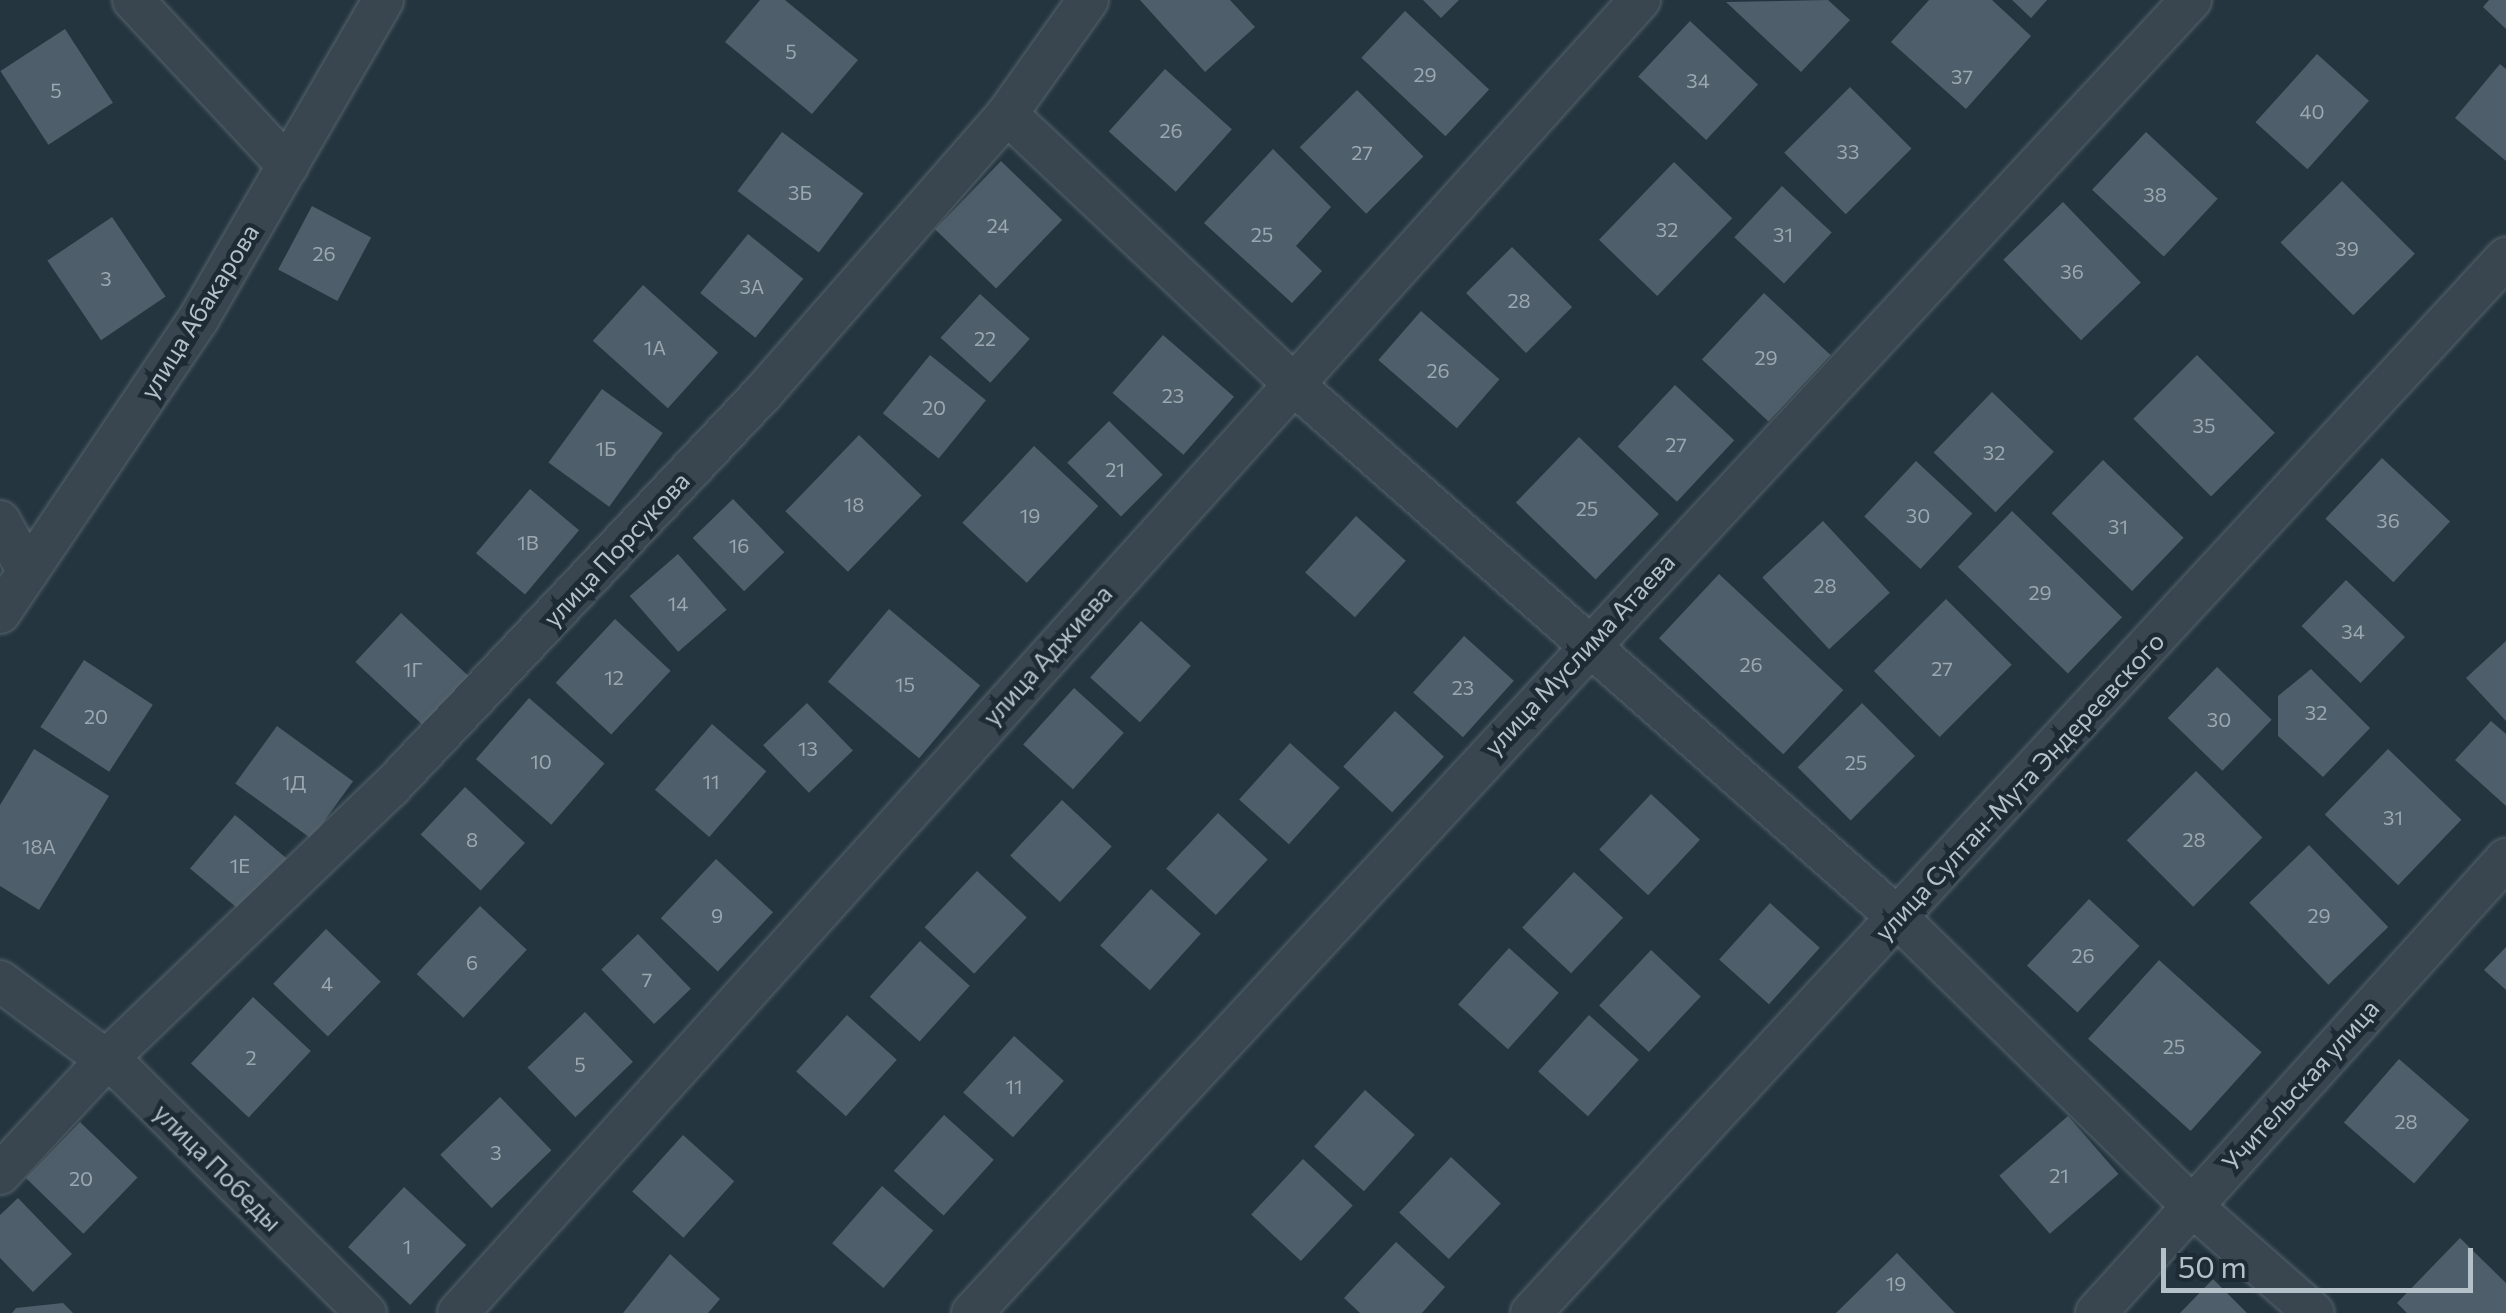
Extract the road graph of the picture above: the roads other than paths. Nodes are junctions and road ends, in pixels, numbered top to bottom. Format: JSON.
{"nodes":[{"id":1,"x":133,"y":0,"type":"edge"},
{"id":2,"x":382,"y":0,"type":"edge"},
{"id":3,"x":1088,"y":0,"type":"edge"},
{"id":4,"x":1640,"y":0,"type":"edge"},
{"id":5,"x":2191,"y":0,"type":"edge"},
{"id":6,"x":1008,"y":114,"type":"junction"},
{"id":7,"x":288,"y":166,"type":"junction"},
{"id":8,"x":2506,"y":258,"type":"edge"},
{"id":9,"x":1292,"y":383,"type":"junction"},
{"id":10,"x":0,"y":521,"type":"edge"},
{"id":11,"x":28,"y":572,"type":"junction"},
{"id":12,"x":0,"y":613,"type":"edge"},
{"id":13,"x":1590,"y":640,"type":"junction"},
{"id":14,"x":2506,"y":859,"type":"edge"},
{"id":15,"x":1896,"y":916,"type":"junction"},
{"id":16,"x":0,"y":980,"type":"edge"},
{"id":17,"x":105,"y":1061,"type":"junction"},
{"id":18,"x":0,"y":1174,"type":"edge"},
{"id":19,"x":2192,"y":1206,"type":"junction"},
{"id":20,"x":366,"y":1313,"type":"edge"},
{"id":21,"x":458,"y":1313,"type":"edge"},
{"id":22,"x":972,"y":1313,"type":"edge"},
{"id":23,"x":1532,"y":1313,"type":"edge"},
{"id":24,"x":2096,"y":1313,"type":"edge"},
{"id":25,"x":2314,"y":1313,"type":"edge"}],
"edges":[{"from":1,"to":7,"type":"street"},
{"from":2,"to":7,"type":"street","name":"улица Абакарова"},
{"from":3,"to":6,"type":"street","name":"улица Порсукова"},
{"from":4,"to":9,"type":"street","name":"улица Аджиева"},
{"from":5,"to":13,"type":"street","name":"улица Муслима Атаева"},
{"from":6,"to":9,"type":"street"},
{"from":6,"to":17,"type":"street","name":"улица Порсукова"},
{"from":7,"to":11,"type":"street","name":"улица Абакарова"},
{"from":8,"to":15,"type":"street","name":"улица Султан-Мута Эндереевского"},
{"from":9,"to":13,"type":"street"},
{"from":9,"to":21,"type":"street","name":"улица Аджиева"},
{"from":10,"to":11,"type":"street"},
{"from":11,"to":12,"type":"street","name":"улица Абакарова"},
{"from":13,"to":15,"type":"street"},
{"from":13,"to":22,"type":"street","name":"улица Муслима Атаева"},
{"from":14,"to":19,"type":"street","name":"Учительская улица"},
{"from":15,"to":19,"type":"street"},
{"from":15,"to":23,"type":"street","name":"улица Султан-Мута Эндереевского"},
{"from":16,"to":17,"type":"street","name":"улица Победы"},
{"from":17,"to":18,"type":"street","name":"улица Порсукова"},
{"from":17,"to":20,"type":"street","name":"улица Победы"},
{"from":19,"to":24,"type":"street","name":"Учительская улица"},
{"from":19,"to":25,"type":"street"}]}
